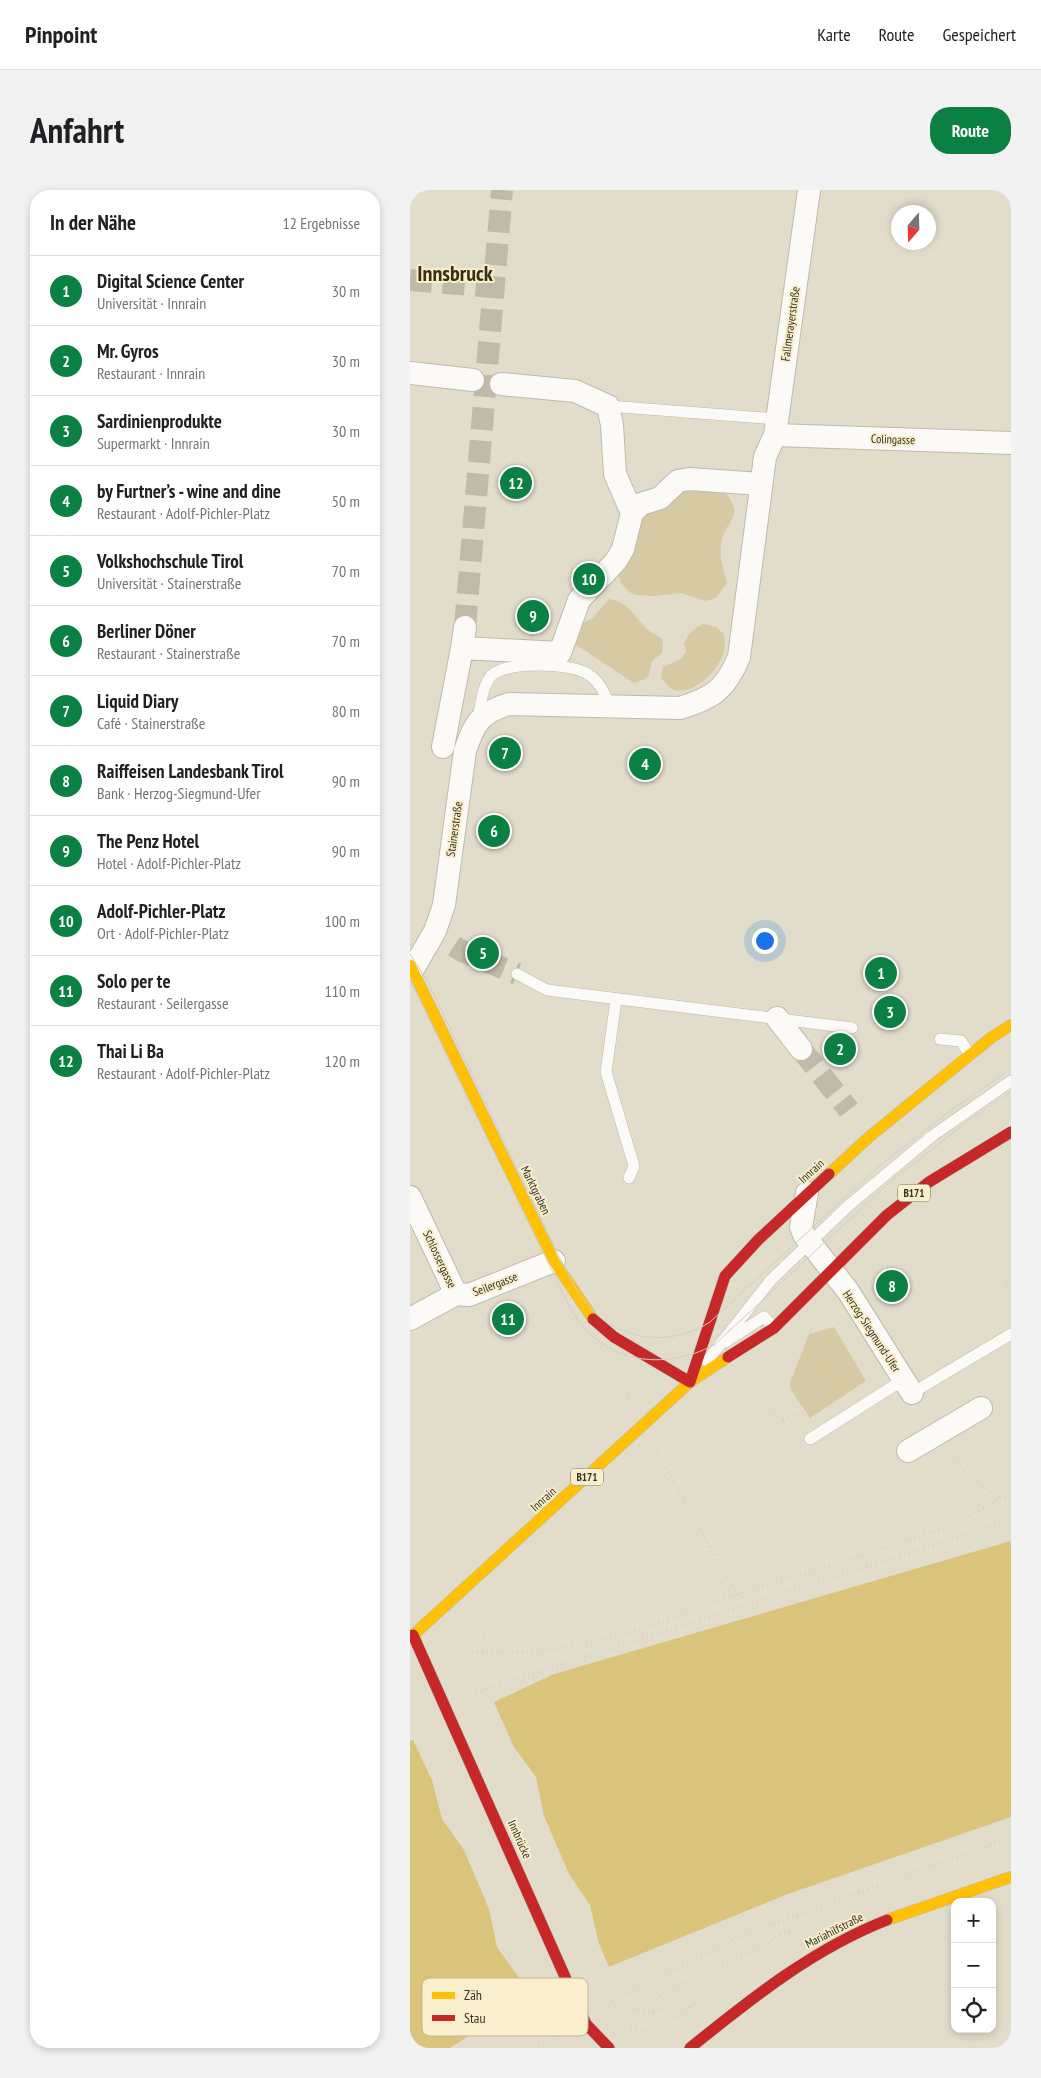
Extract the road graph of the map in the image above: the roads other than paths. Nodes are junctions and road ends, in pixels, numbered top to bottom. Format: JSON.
{"nodes":[{"id":1,"x":809,"y":190,"type":"edge"},
{"id":2,"x":410,"y":373,"type":"edge"},
{"id":3,"x":473,"y":380,"type":"dead end"},
{"id":4,"x":501,"y":384,"type":"dead end"},
{"id":5,"x":608,"y":406,"type":"junction"},
{"id":6,"x":776,"y":427,"type":"junction"},
{"id":7,"x":1011,"y":443,"type":"edge"},
{"id":8,"x":748,"y":481,"type":"junction"},
{"id":9,"x":632,"y":513,"type":"junction"},
{"id":10,"x":609,"y":706,"type":"junction"},
{"id":11,"x":478,"y":720,"type":"junction"},
{"id":12,"x":443,"y":747,"type":"dead end"},
{"id":13,"x":412,"y":967,"type":"edge"},
{"id":14,"x":517,"y":974,"type":"tunnel mouth"},
{"id":15,"x":616,"y":1000,"type":"junction"},
{"id":16,"x":777,"y":1018,"type":"junction"},
{"id":17,"x":1011,"y":1025,"type":"edge"},
{"id":18,"x":852,"y":1028,"type":"dead end"},
{"id":19,"x":940,"y":1039,"type":"dead end"},
{"id":20,"x":802,"y":1049,"type":"tunnel mouth"},
{"id":21,"x":970,"y":1055,"type":"junction"},
{"id":22,"x":1011,"y":1081,"type":"edge"},
{"id":23,"x":1011,"y":1132,"type":"edge"},
{"id":24,"x":628,"y":1178,"type":"dead end"},
{"id":25,"x":806,"y":1193,"type":"junction"},
{"id":26,"x":410,"y":1197,"type":"edge"},
{"id":27,"x":809,"y":1243,"type":"junction"},
{"id":28,"x":554,"y":1261,"type":"junction"},
{"id":29,"x":830,"y":1271,"type":"junction"},
{"id":30,"x":456,"y":1294,"type":"junction"},
{"id":31,"x":410,"y":1318,"type":"edge"},
{"id":32,"x":774,"y":1328,"type":"junction"},
{"id":33,"x":1011,"y":1334,"type":"edge"},
{"id":34,"x":718,"y":1346,"type":"junction"},
{"id":35,"x":690,"y":1382,"type":"junction"},
{"id":36,"x":907,"y":1386,"type":"junction"},
{"id":37,"x":981,"y":1408,"type":"dead end"},
{"id":38,"x":810,"y":1439,"type":"dead end"},
{"id":39,"x":908,"y":1451,"type":"dead end"},
{"id":40,"x":412,"y":1637,"type":"edge"},
{"id":41,"x":1011,"y":1876,"type":"edge"},
{"id":42,"x":566,"y":1978,"type":"edge"},
{"id":43,"x":588,"y":2026,"type":"edge"},
{"id":44,"x":609,"y":2048,"type":"edge"},
{"id":45,"x":690,"y":2048,"type":"edge"}],
"edges":[{"from":1,"to":6,"type":"street","name":"Fallmerayerstraße"},
{"from":2,"to":3,"type":"street"},
{"from":4,"to":5,"type":"street"},
{"from":5,"to":6,"type":"lane"},
{"from":5,"to":9,"type":"street"},
{"from":6,"to":7,"type":"street","name":"Colingasse"},
{"from":6,"to":8,"type":"street","name":"Fallmerayerstraße"},
{"from":8,"to":9,"type":"street"},
{"from":8,"to":10,"type":"street","name":"Fallmerayerstraße"},
{"from":9,"to":12,"type":"street"},
{"from":10,"to":11,"type":"street","name":"Fallmerayerstraße"},
{"from":10,"to":11,"type":"lane"},
{"from":11,"to":13,"type":"street","name":"Stainerstraße"},
{"from":13,"to":28,"type":"street","name":"Marktgraben"},
{"from":14,"to":15,"type":"lane"},
{"from":15,"to":16,"type":"lane"},
{"from":15,"to":24,"type":"lane"},
{"from":16,"to":18,"type":"lane"},
{"from":16,"to":20,"type":"street"},
{"from":17,"to":21,"type":"street","name":"Innrain","number":"B171"},
{"from":19,"to":21,"type":"lane"},
{"from":21,"to":25,"type":"street","name":"Innrain","number":"B171"},
{"from":22,"to":27,"type":"lane"},
{"from":23,"to":29,"type":"street","name":"Innrain","number":"B171"},
{"from":25,"to":27,"type":"street"},
{"from":25,"to":35,"type":"street","name":"Innrain","number":"B171"},
{"from":26,"to":30,"type":"street","name":"Schlossergasse"},
{"from":27,"to":29,"type":"street","name":"Herzog-Siegmund-Ufer"},
{"from":27,"to":34,"type":"lane"},
{"from":28,"to":30,"type":"street","name":"Seilergasse"},
{"from":28,"to":35,"type":"street","name":"Marktgraben"},
{"from":29,"to":32,"type":"street","name":"Innrain","number":"B171"},
{"from":29,"to":36,"type":"street","name":"Herzog-Siegmund-Ufer"},
{"from":30,"to":31,"type":"street","name":"Seilergasse"},
{"from":32,"to":34,"type":"lane"},
{"from":32,"to":35,"type":"street","name":"Innrain","number":"B171"},
{"from":33,"to":36,"type":"lane"},
{"from":34,"to":35,"type":"lane"},
{"from":35,"to":40,"type":"street","name":"Innrain","number":"B171"},
{"from":36,"to":38,"type":"lane"},
{"from":37,"to":39,"type":"street"},
{"from":40,"to":42,"type":"street","name":"Innbrücke"},
{"from":41,"to":45,"type":"street","name":"Mariahilfstraße"},
{"from":43,"to":44,"type":"street","name":"Innbrücke"}]}
